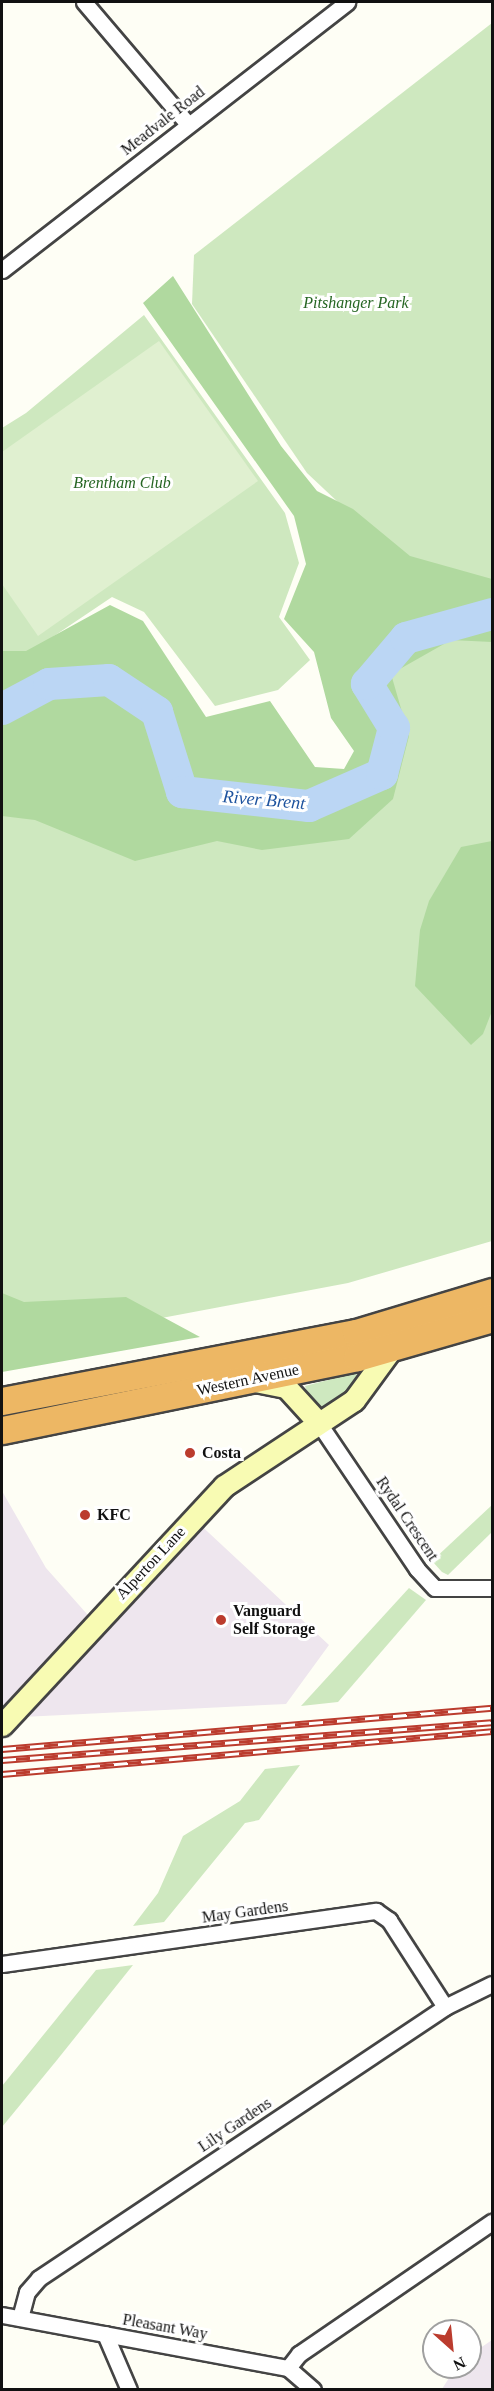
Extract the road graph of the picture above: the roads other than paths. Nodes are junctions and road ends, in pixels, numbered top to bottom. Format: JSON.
{"nodes":[{"id":1,"x":84,"y":2,"type":"edge"},
{"id":2,"x":347,"y":2,"type":"edge"},
{"id":3,"x":188,"y":124,"type":"junction"},
{"id":4,"x":4,"y":262,"type":"edge"},
{"id":5,"x":492,"y":1292,"type":"edge"},
{"id":6,"x":492,"y":1318,"type":"edge"},
{"id":7,"x":392,"y":1348,"type":"junction"},
{"id":8,"x":251,"y":1380,"type":"junction"},
{"id":9,"x":2,"y":1401,"type":"edge"},
{"id":10,"x":318,"y":1422,"type":"junction"},
{"id":11,"x":2,"y":1430,"type":"edge"},
{"id":12,"x":492,"y":1588,"type":"edge"},
{"id":13,"x":2,"y":1725,"type":"edge"},
{"id":14,"x":2,"y":1964,"type":"edge"},
{"id":15,"x":492,"y":1984,"type":"edge"},
{"id":16,"x":445,"y":2007,"type":"junction"},
{"id":17,"x":492,"y":2222,"type":"edge"},
{"id":18,"x":2,"y":2315,"type":"edge"},
{"id":19,"x":20,"y":2318,"type":"junction"},
{"id":20,"x":105,"y":2334,"type":"junction"},
{"id":21,"x":288,"y":2368,"type":"junction"},
{"id":22,"x":129,"y":2390,"type":"edge"},
{"id":23,"x":313,"y":2390,"type":"edge"}],
"edges":[{"from":1,"to":3,"type":"street"},
{"from":2,"to":3,"type":"street","name":"Meadvale Road"},
{"from":3,"to":4,"type":"street","name":"Meadvale Road"},
{"from":5,"to":9,"type":"highway","name":"Western Avenue"},
{"from":6,"to":7,"type":"highway","name":"Western Avenue"},
{"from":7,"to":8,"type":"highway","name":"Western Avenue"},
{"from":7,"to":10,"type":"main road","name":"Alperton Lane"},
{"from":8,"to":10,"type":"main road"},
{"from":8,"to":11,"type":"highway","name":"Western Avenue"},
{"from":10,"to":12,"type":"street","name":"Rydal Crescent"},
{"from":10,"to":13,"type":"main road","name":"Alperton Lane"},
{"from":14,"to":16,"type":"street","name":"May Gardens"},
{"from":15,"to":16,"type":"street","name":"Lily Gardens"},
{"from":16,"to":19,"type":"street","name":"Lily Gardens"},
{"from":17,"to":21,"type":"street"},
{"from":18,"to":19,"type":"street","name":"Pleasant Way"},
{"from":19,"to":20,"type":"street","name":"Pleasant Way"},
{"from":20,"to":21,"type":"street","name":"Pleasant Way"},
{"from":20,"to":22,"type":"street"},
{"from":21,"to":23,"type":"street"}]}
